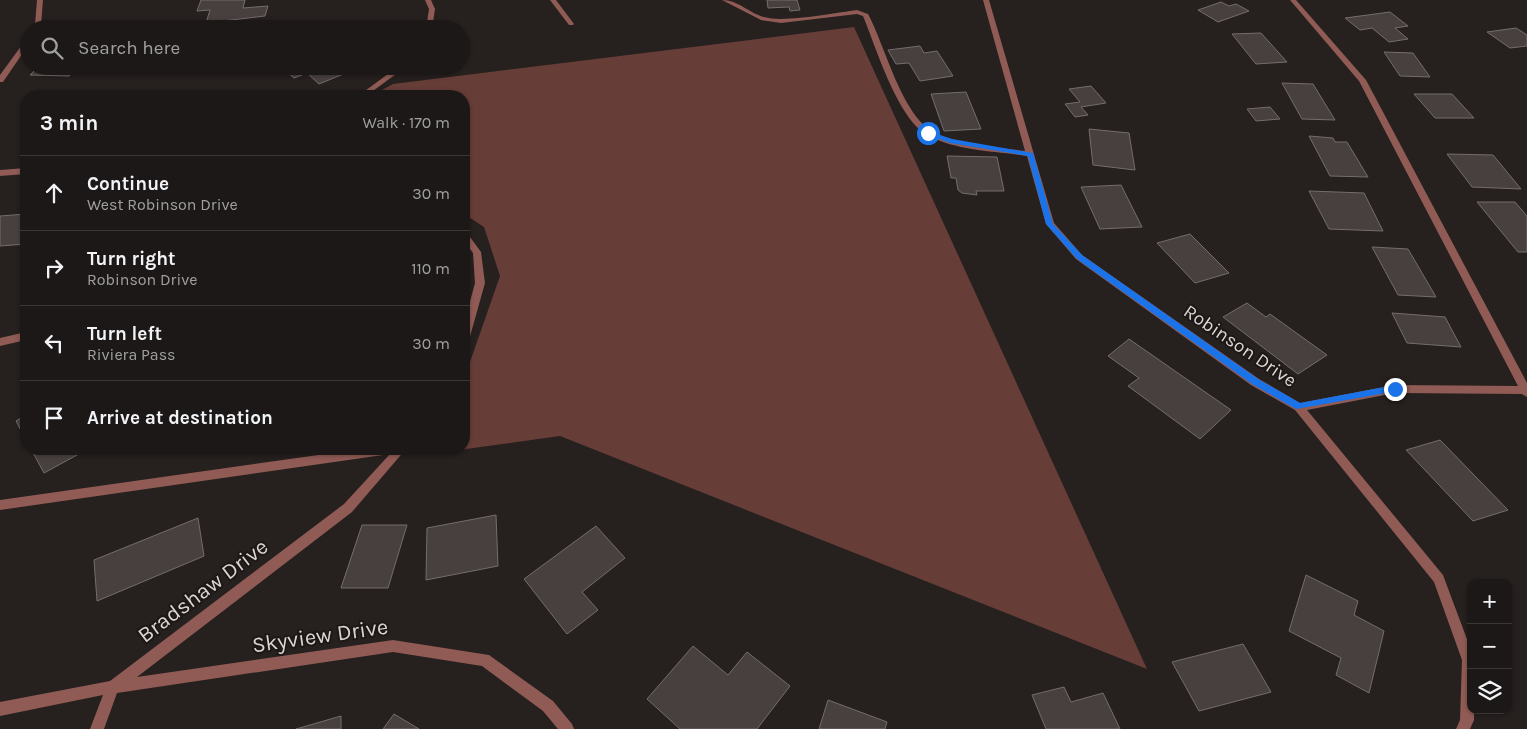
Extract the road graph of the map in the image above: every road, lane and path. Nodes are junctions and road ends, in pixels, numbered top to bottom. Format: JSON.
{"nodes":[{"id":1,"x":40,"y":0,"type":"edge"},
{"id":2,"x":428,"y":0,"type":"edge"},
{"id":3,"x":553,"y":0,"type":"edge"},
{"id":4,"x":725,"y":0,"type":"edge"},
{"id":5,"x":986,"y":0,"type":"edge"},
{"id":6,"x":1292,"y":0,"type":"edge"},
{"id":7,"x":38,"y":20,"type":"edge"},
{"id":8,"x":430,"y":20,"type":"edge"},
{"id":9,"x":571,"y":24,"type":"dead end"},
{"id":10,"x":20,"y":52,"type":"edge"},
{"id":11,"x":391,"y":75,"type":"edge"},
{"id":12,"x":0,"y":80,"type":"edge"},
{"id":13,"x":370,"y":90,"type":"edge"},
{"id":14,"x":1031,"y":154,"type":"junction"},
{"id":15,"x":20,"y":172,"type":"edge"},
{"id":16,"x":0,"y":174,"type":"edge"},
{"id":17,"x":470,"y":243,"type":"edge"},
{"id":18,"x":470,"y":319,"type":"edge"},
{"id":19,"x":20,"y":337,"type":"edge"},
{"id":20,"x":0,"y":342,"type":"edge"},
{"id":21,"x":1526,"y":391,"type":"edge"},
{"id":22,"x":1299,"y":407,"type":"junction"},
{"id":23,"x":349,"y":455,"type":"edge"},
{"id":24,"x":396,"y":455,"type":"edge"},
{"id":25,"x":0,"y":505,"type":"edge"},
{"id":26,"x":113,"y":687,"type":"junction"},
{"id":27,"x":0,"y":709,"type":"edge"},
{"id":28,"x":97,"y":729,"type":"edge"},
{"id":29,"x":567,"y":729,"type":"edge"},
{"id":30,"x":1463,"y":729,"type":"edge"}],
"edges":[{"from":1,"to":7,"type":"street"},
{"from":2,"to":8,"type":"street"},
{"from":3,"to":9,"type":"street"},
{"from":4,"to":14,"type":"street"},
{"from":5,"to":14,"type":"street","name":"Robinson Drive"},
{"from":6,"to":21,"type":"street"},
{"from":10,"to":12,"type":"street"},
{"from":11,"to":13,"type":"street"},
{"from":14,"to":22,"type":"street","name":"Robinson Drive"},
{"from":15,"to":16,"type":"street"},
{"from":17,"to":18,"type":"street"},
{"from":19,"to":20,"type":"street"},
{"from":21,"to":22,"type":"street"},
{"from":22,"to":30,"type":"street","name":"Robinson Drive"},
{"from":23,"to":25,"type":"street"},
{"from":24,"to":26,"type":"street","name":"Bradshaw Drive"},
{"from":26,"to":27,"type":"street","name":"Bradshaw Drive"},
{"from":26,"to":28,"type":"street"},
{"from":26,"to":29,"type":"street","name":"Skyview Drive"}]}
